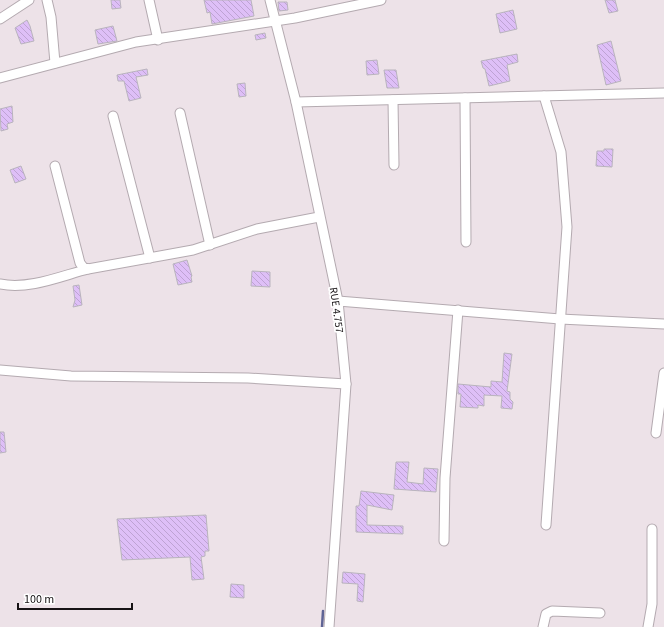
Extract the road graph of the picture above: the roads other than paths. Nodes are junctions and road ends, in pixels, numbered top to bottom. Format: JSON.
{"nodes":[{"id":1,"x":29,"y":0,"type":"edge"},
{"id":2,"x":47,"y":0,"type":"edge"},
{"id":3,"x":149,"y":0,"type":"edge"},
{"id":4,"x":270,"y":0,"type":"edge"},
{"id":5,"x":381,"y":0,"type":"edge"},
{"id":6,"x":0,"y":19,"type":"edge"},
{"id":7,"x":274,"y":22,"type":"junction"},
{"id":8,"x":158,"y":40,"type":"junction"},
{"id":9,"x":55,"y":63,"type":"junction"},
{"id":10,"x":0,"y":78,"type":"edge"},
{"id":11,"x":664,"y":93,"type":"edge"},
{"id":12,"x":544,"y":96,"type":"junction"},
{"id":13,"x":465,"y":98,"type":"junction"},
{"id":14,"x":393,"y":100,"type":"junction"},
{"id":15,"x":296,"y":102,"type":"junction"},
{"id":16,"x":180,"y":113,"type":"dead end"},
{"id":17,"x":113,"y":116,"type":"dead end"},
{"id":18,"x":394,"y":165,"type":"dead end"},
{"id":19,"x":55,"y":166,"type":"dead end"},
{"id":20,"x":319,"y":217,"type":"junction"},
{"id":21,"x":466,"y":242,"type":"dead end"},
{"id":22,"x":210,"y":245,"type":"junction"},
{"id":23,"x":150,"y":258,"type":"junction"},
{"id":24,"x":88,"y":269,"type":"junction"},
{"id":25,"x":0,"y":284,"type":"edge"},
{"id":26,"x":338,"y":302,"type":"junction"},
{"id":27,"x":458,"y":310,"type":"junction"},
{"id":28,"x":560,"y":319,"type":"junction"},
{"id":29,"x":664,"y":324,"type":"edge"},
{"id":30,"x":0,"y":370,"type":"edge"},
{"id":31,"x":664,"y":373,"type":"edge"},
{"id":32,"x":346,"y":384,"type":"junction"},
{"id":33,"x":656,"y":433,"type":"dead end"},
{"id":34,"x":546,"y":525,"type":"dead end"},
{"id":35,"x":652,"y":528,"type":"dead end"},
{"id":36,"x":444,"y":541,"type":"dead end"},
{"id":37,"x":600,"y":613,"type":"dead end"},
{"id":38,"x":329,"y":627,"type":"edge"},
{"id":39,"x":543,"y":627,"type":"edge"},
{"id":40,"x":648,"y":627,"type":"edge"}],
"edges":[{"from":1,"to":6,"type":"street"},
{"from":2,"to":9,"type":"street"},
{"from":3,"to":8,"type":"street"},
{"from":4,"to":7,"type":"street","name":"RUE 4.757"},
{"from":5,"to":7,"type":"street"},
{"from":7,"to":8,"type":"street"},
{"from":7,"to":15,"type":"street","name":"RUE 4.757"},
{"from":8,"to":9,"type":"street"},
{"from":9,"to":10,"type":"street"},
{"from":11,"to":12,"type":"street"},
{"from":12,"to":13,"type":"street"},
{"from":12,"to":28,"type":"street"},
{"from":13,"to":14,"type":"street"},
{"from":13,"to":21,"type":"street"},
{"from":14,"to":15,"type":"street"},
{"from":14,"to":18,"type":"street"},
{"from":15,"to":20,"type":"street","name":"RUE 4.757"},
{"from":16,"to":22,"type":"street"},
{"from":17,"to":23,"type":"street"},
{"from":19,"to":24,"type":"street"},
{"from":20,"to":22,"type":"street"},
{"from":20,"to":26,"type":"street","name":"RUE 4.757"},
{"from":22,"to":23,"type":"street"},
{"from":23,"to":24,"type":"street"},
{"from":24,"to":25,"type":"street"},
{"from":26,"to":27,"type":"street"},
{"from":26,"to":32,"type":"street","name":"RUE 4.757"},
{"from":27,"to":28,"type":"street"},
{"from":27,"to":36,"type":"street"},
{"from":28,"to":29,"type":"street"},
{"from":28,"to":34,"type":"street"},
{"from":30,"to":32,"type":"street"},
{"from":31,"to":33,"type":"street"},
{"from":32,"to":38,"type":"street","name":"RUE 4.757"},
{"from":35,"to":40,"type":"street"},
{"from":37,"to":39,"type":"street"}]}
